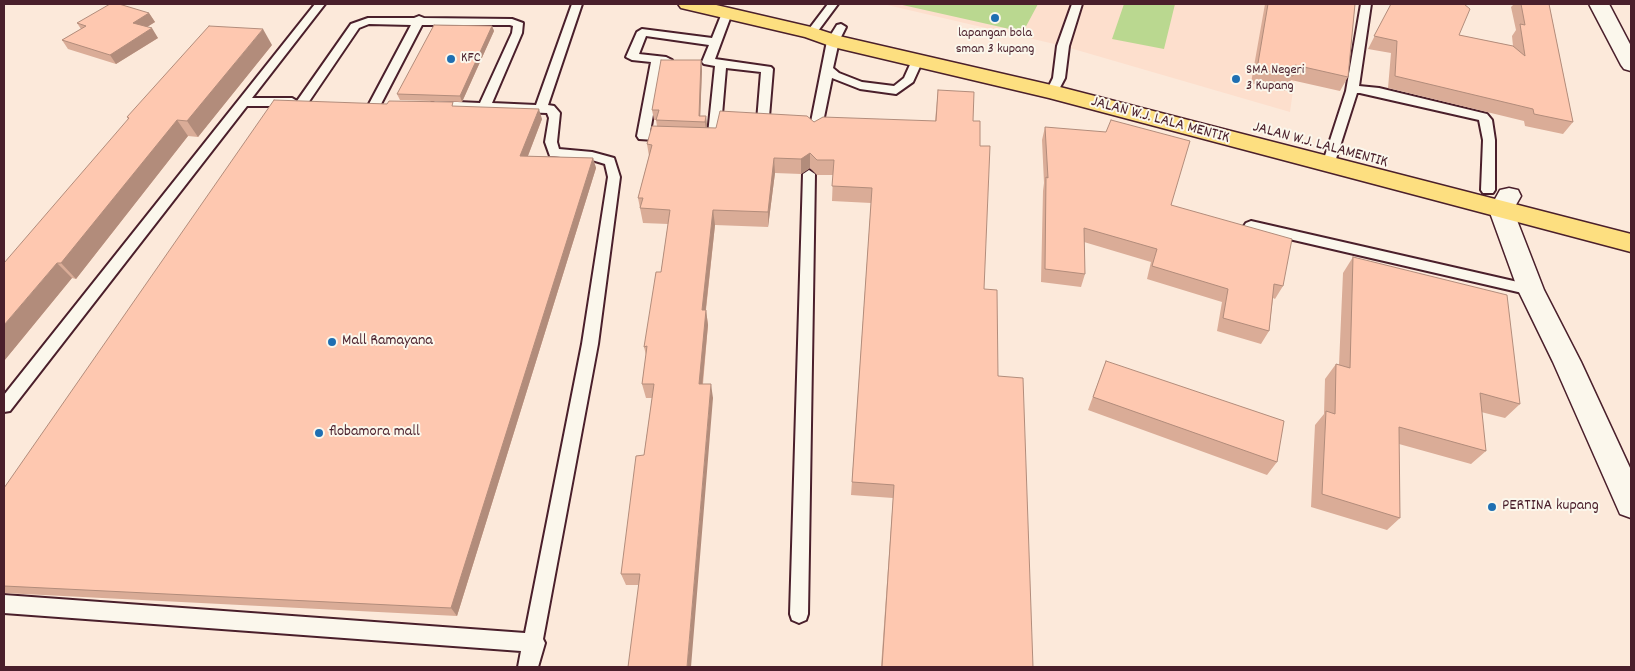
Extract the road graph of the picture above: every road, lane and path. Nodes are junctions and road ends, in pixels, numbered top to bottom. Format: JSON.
{"nodes":[{"id":1,"x":320,"y":4,"type":"edge"},
{"id":2,"x":577,"y":4,"type":"edge"},
{"id":3,"x":688,"y":4,"type":"edge"},
{"id":4,"x":833,"y":4,"type":"edge"},
{"id":5,"x":1077,"y":4,"type":"edge"},
{"id":6,"x":1366,"y":4,"type":"edge"},
{"id":7,"x":1599,"y":4,"type":"edge"},
{"id":8,"x":737,"y":8,"type":"edge"},
{"id":9,"x":419,"y":20,"type":"junction"},
{"id":10,"x":815,"y":27,"type":"junction"},
{"id":11,"x":837,"y":34,"type":"junction"},
{"id":12,"x":716,"y":42,"type":"junction"},
{"id":13,"x":657,"y":60,"type":"junction"},
{"id":14,"x":674,"y":60,"type":"edge"},
{"id":15,"x":917,"y":60,"type":"junction"},
{"id":16,"x":721,"y":64,"type":"junction"},
{"id":17,"x":1631,"y":65,"type":"edge"},
{"id":18,"x":827,"y":69,"type":"junction"},
{"id":19,"x":1056,"y":85,"type":"junction"},
{"id":20,"x":1352,"y":91,"type":"junction"},
{"id":21,"x":243,"y":102,"type":"junction"},
{"id":22,"x":273,"y":102,"type":"junction"},
{"id":23,"x":302,"y":103,"type":"junction"},
{"id":24,"x":320,"y":103,"type":"edge"},
{"id":25,"x":376,"y":104,"type":"edge"},
{"id":26,"x":425,"y":105,"type":"edge"},
{"id":27,"x":484,"y":106,"type":"junction"},
{"id":28,"x":541,"y":108,"type":"junction"},
{"id":29,"x":265,"y":117,"type":"edge"},
{"id":30,"x":790,"y":122,"type":"edge"},
{"id":31,"x":813,"y":126,"type":"edge"},
{"id":32,"x":678,"y":137,"type":"edge"},
{"id":33,"x":696,"y":138,"type":"edge"},
{"id":34,"x":1330,"y":158,"type":"junction"},
{"id":35,"x":809,"y":174,"type":"edge"},
{"id":36,"x":1499,"y":199,"type":"junction"},
{"id":37,"x":1631,"y":224,"type":"edge"},
{"id":38,"x":1251,"y":226,"type":"edge"},
{"id":39,"x":1631,"y":243,"type":"edge"},
{"id":40,"x":1531,"y":290,"type":"junction"},
{"id":41,"x":4,"y":406,"type":"edge"},
{"id":42,"x":1631,"y":504,"type":"edge"},
{"id":43,"x":4,"y":604,"type":"edge"},
{"id":44,"x":798,"y":614,"type":"dead end"},
{"id":45,"x":534,"y":643,"type":"junction"},
{"id":46,"x":528,"y":667,"type":"edge"}],
"edges":[{"from":1,"to":21,"type":"lane"},
{"from":2,"to":28,"type":"lane"},
{"from":3,"to":8,"type":"main road","name":"JALAN W.J. LALA MENTIK"},
{"from":4,"to":10,"type":"lane"},
{"from":5,"to":19,"type":"lane"},
{"from":6,"to":20,"type":"lane"},
{"from":7,"to":17,"type":"street"},
{"from":8,"to":10,"type":"main road","name":"JALAN W.J. LALA MENTIK"},
{"from":8,"to":12,"type":"lane"},
{"from":9,"to":23,"type":"lane"},
{"from":9,"to":25,"type":"lane"},
{"from":9,"to":27,"type":"lane"},
{"from":10,"to":11,"type":"main road","name":"JALAN W.J. LALA MENTIK"},
{"from":11,"to":15,"type":"main road","name":"JALAN W.J. LALA MENTIK"},
{"from":11,"to":18,"type":"lane"},
{"from":11,"to":19,"type":"main road"},
{"from":12,"to":13,"type":"lane"},
{"from":12,"to":16,"type":"lane"},
{"from":13,"to":14,"type":"lane"},
{"from":13,"to":32,"type":"lane"},
{"from":15,"to":18,"type":"lane"},
{"from":15,"to":19,"type":"main road","name":"JALAN W.J. LALA MENTIK"},
{"from":16,"to":30,"type":"lane"},
{"from":16,"to":33,"type":"lane"},
{"from":18,"to":31,"type":"lane"},
{"from":19,"to":34,"type":"main road","name":"JALAN W.J. LALA MENTIK"},
{"from":20,"to":34,"type":"lane"},
{"from":20,"to":36,"type":"lane"},
{"from":21,"to":22,"type":"lane"},
{"from":21,"to":41,"type":"lane"},
{"from":22,"to":23,"type":"lane"},
{"from":22,"to":29,"type":"lane"},
{"from":23,"to":24,"type":"lane"},
{"from":26,"to":27,"type":"lane"},
{"from":27,"to":28,"type":"lane"},
{"from":28,"to":45,"type":"lane"},
{"from":34,"to":36,"type":"main road","name":"JALAN W.J. LALA MENTIK"},
{"from":35,"to":44,"type":"lane"},
{"from":36,"to":37,"type":"main road"},
{"from":36,"to":39,"type":"main road","name":"JALAN W.J. LALA MENTIK"},
{"from":36,"to":40,"type":"street"},
{"from":38,"to":40,"type":"lane"},
{"from":40,"to":42,"type":"street"},
{"from":43,"to":45,"type":"lane"},
{"from":45,"to":46,"type":"lane"}]}
